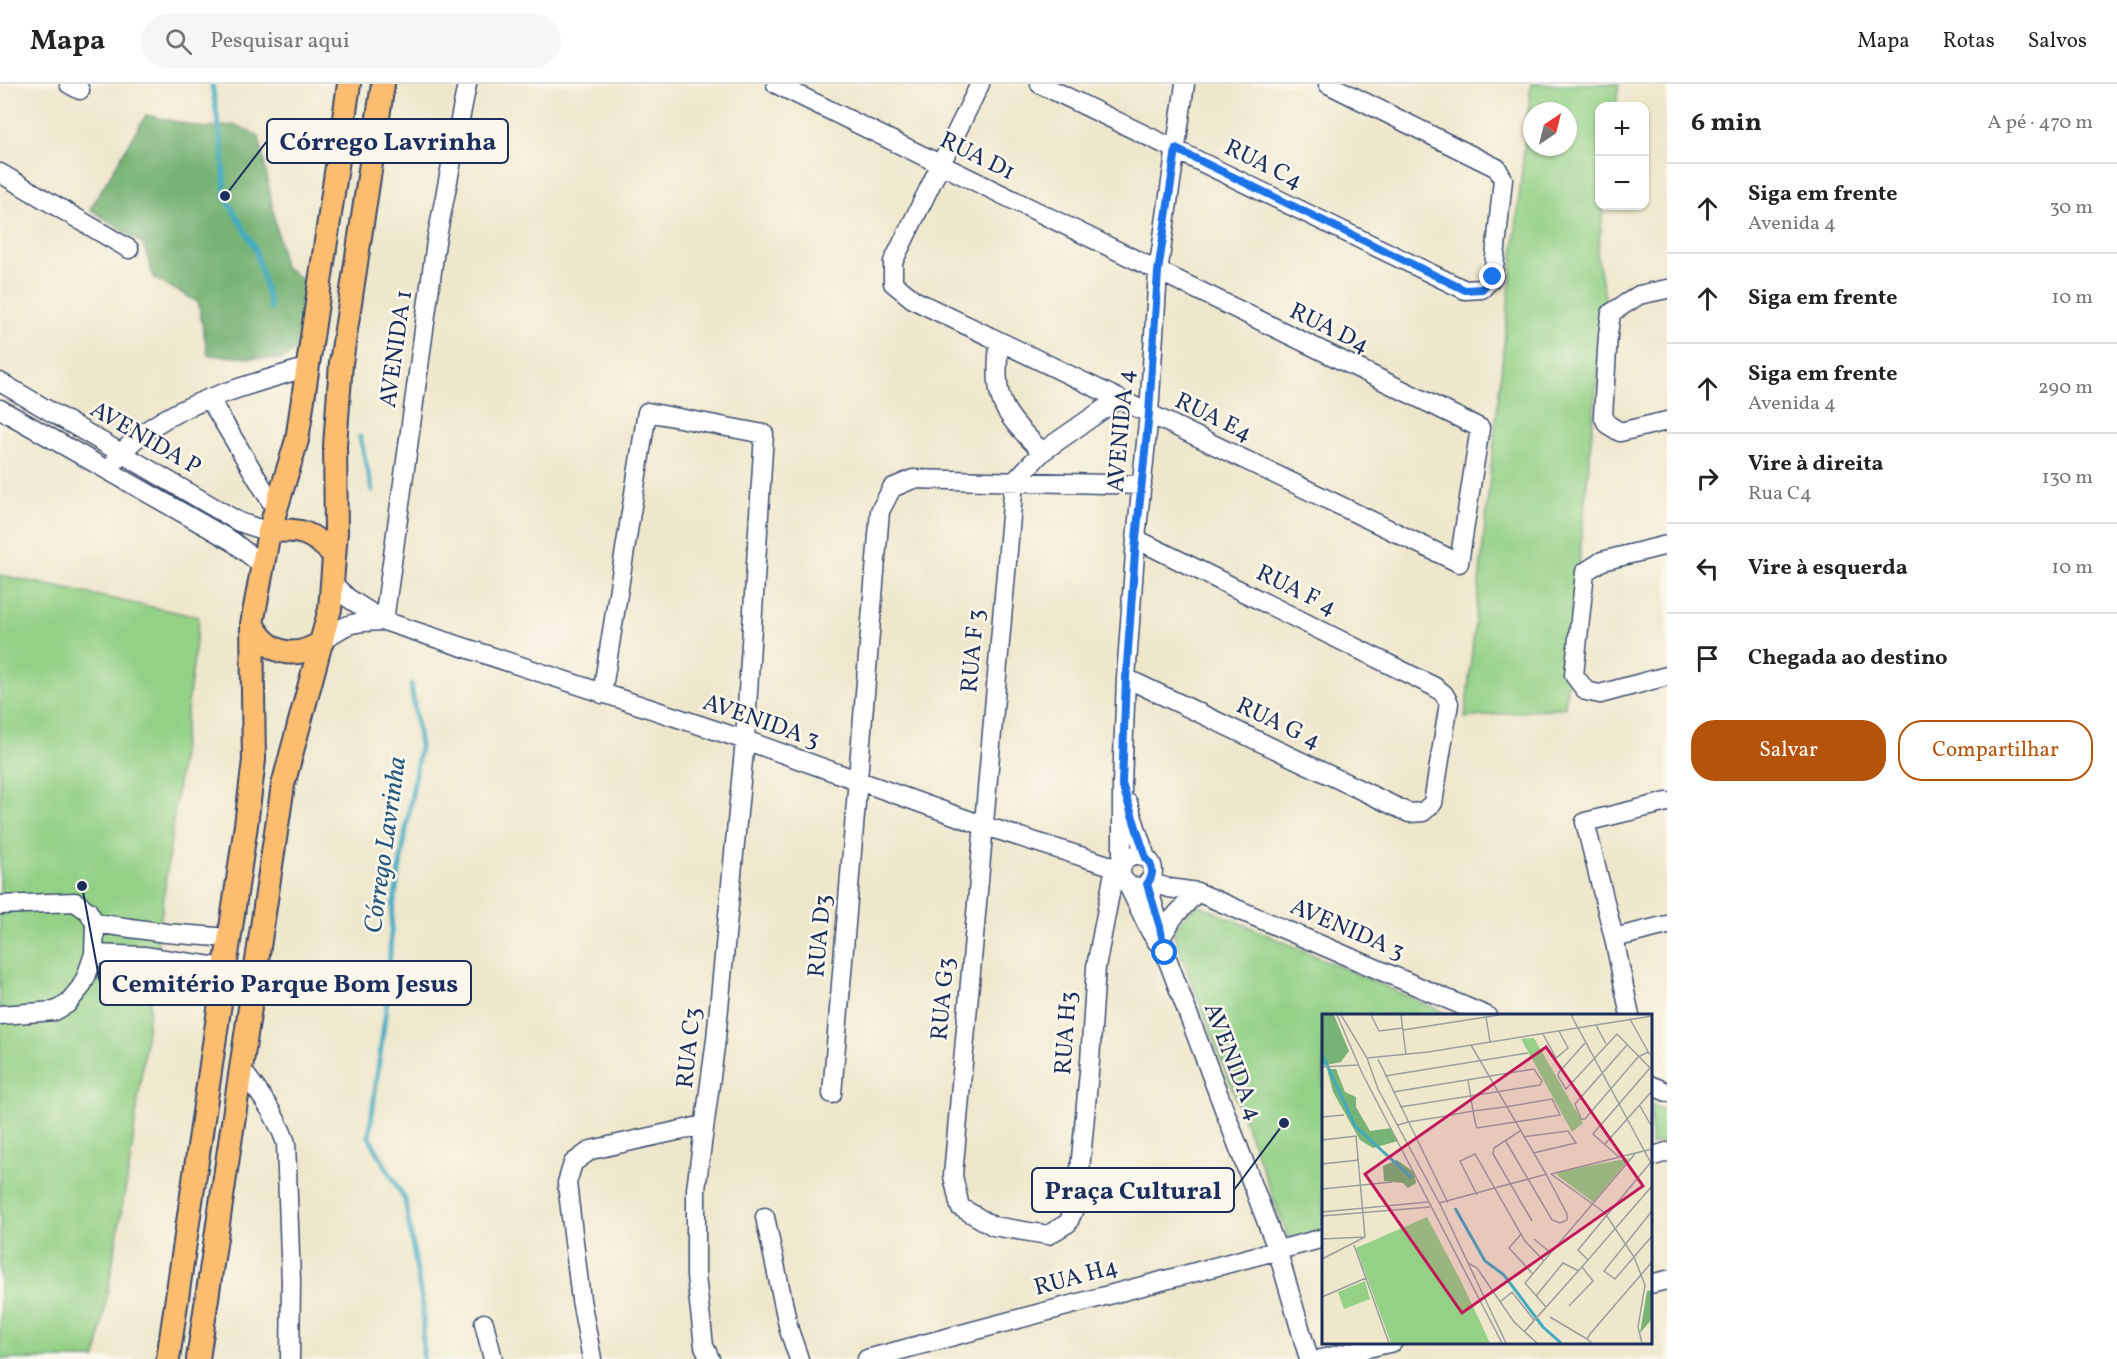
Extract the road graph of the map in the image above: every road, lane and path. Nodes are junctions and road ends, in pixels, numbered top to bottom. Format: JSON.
{"nodes":[{"id":1,"x":349,"y":84,"type":"edge"},
{"id":2,"x":383,"y":84,"type":"edge"},
{"id":3,"x":467,"y":84,"type":"edge"},
{"id":4,"x":776,"y":84,"type":"edge"},
{"id":5,"x":980,"y":84,"type":"edge"},
{"id":6,"x":1040,"y":84,"type":"edge"},
{"id":7,"x":1185,"y":84,"type":"edge"},
{"id":8,"x":1328,"y":84,"type":"edge"},
{"id":9,"x":1176,"y":149,"type":"junction"},
{"id":10,"x":941,"y":166,"type":"junction"},
{"id":11,"x":0,"y":173,"type":"edge"},
{"id":12,"x":129,"y":249,"type":"dead end"},
{"id":13,"x":1158,"y":272,"type":"junction"},
{"id":14,"x":1667,"y":288,"type":"edge"},
{"id":15,"x":999,"y":342,"type":"junction"},
{"id":16,"x":308,"y":367,"type":"junction"},
{"id":17,"x":0,"y":382,"type":"edge"},
{"id":18,"x":209,"y":398,"type":"junction"},
{"id":19,"x":1118,"y":399,"type":"junction"},
{"id":20,"x":0,"y":409,"type":"edge"},
{"id":21,"x":1149,"y":413,"type":"junction"},
{"id":22,"x":1659,"y":423,"type":"edge"},
{"id":23,"x":1042,"y":452,"type":"junction"},
{"id":24,"x":121,"y":453,"type":"junction"},
{"id":25,"x":109,"y":471,"type":"junction"},
{"id":26,"x":1014,"y":482,"type":"junction"},
{"id":27,"x":1142,"y":485,"type":"junction"},
{"id":28,"x":276,"y":510,"type":"junction"},
{"id":29,"x":269,"y":532,"type":"junction"},
{"id":30,"x":1136,"y":539,"type":"junction"},
{"id":31,"x":1667,"y":545,"type":"edge"},
{"id":32,"x":334,"y":555,"type":"junction"},
{"id":33,"x":1459,"y":563,"type":"joint"},
{"id":34,"x":262,"y":565,"type":"junction"},
{"id":35,"x":332,"y":583,"type":"junction"},
{"id":36,"x":384,"y":621,"type":"junction"},
{"id":37,"x":252,"y":624,"type":"junction"},
{"id":38,"x":322,"y":642,"type":"junction"},
{"id":39,"x":1667,"y":676,"type":"edge"},
{"id":40,"x":1126,"y":678,"type":"junction"},
{"id":41,"x":602,"y":694,"type":"junction"},
{"id":42,"x":745,"y":740,"type":"junction"},
{"id":43,"x":858,"y":781,"type":"junction"},
{"id":44,"x":1667,"y":801,"type":"edge"},
{"id":45,"x":1409,"y":813,"type":"joint"},
{"id":46,"x":982,"y":825,"type":"junction"},
{"id":47,"x":1135,"y":872,"type":"junction"},
{"id":48,"x":1192,"y":891,"type":"junction"},
{"id":49,"x":0,"y":905,"type":"edge"},
{"id":50,"x":95,"y":923,"type":"junction"},
{"id":51,"x":1667,"y":925,"type":"edge"},
{"id":52,"x":230,"y":938,"type":"junction"},
{"id":53,"x":1614,"y":938,"type":"junction"},
{"id":54,"x":1163,"y":945,"type":"junction"},
{"id":55,"x":94,"y":954,"type":"junction"},
{"id":56,"x":225,"y":968,"type":"junction"},
{"id":57,"x":1482,"y":1014,"type":"edge"},
{"id":58,"x":1630,"y":1014,"type":"edge"},
{"id":59,"x":0,"y":1015,"type":"edge"},
{"id":60,"x":241,"y":1069,"type":"junction"},
{"id":61,"x":1652,"y":1086,"type":"edge"},
{"id":62,"x":1667,"y":1092,"type":"edge"},
{"id":63,"x":832,"y":1094,"type":"dead end"},
{"id":64,"x":704,"y":1125,"type":"junction"},
{"id":65,"x":1667,"y":1152,"type":"edge"},
{"id":66,"x":1652,"y":1156,"type":"edge"},
{"id":67,"x":1077,"y":1202,"type":"joint"},
{"id":68,"x":765,"y":1217,"type":"dead end"},
{"id":69,"x":1322,"y":1238,"type":"edge"},
{"id":70,"x":1277,"y":1249,"type":"junction"},
{"id":71,"x":1667,"y":1280,"type":"edge"},
{"id":72,"x":1652,"y":1284,"type":"edge"},
{"id":73,"x":484,"y":1323,"type":"dead end"},
{"id":74,"x":1385,"y":1344,"type":"edge"},
{"id":75,"x":168,"y":1359,"type":"edge"},
{"id":76,"x":198,"y":1359,"type":"edge"},
{"id":77,"x":290,"y":1359,"type":"edge"},
{"id":78,"x":493,"y":1359,"type":"edge"},
{"id":79,"x":592,"y":1359,"type":"edge"},
{"id":80,"x":710,"y":1359,"type":"edge"},
{"id":81,"x":800,"y":1359,"type":"edge"},
{"id":82,"x":867,"y":1359,"type":"edge"},
{"id":83,"x":1309,"y":1359,"type":"edge"},
{"id":84,"x":1321,"y":1359,"type":"edge"}],
"edges":[{"from":1,"to":16,"type":"main road"},
{"from":2,"to":32,"type":"main road"},
{"from":3,"to":36,"type":"street","name":"AVENIDA 1"},
{"from":4,"to":10,"type":"street","name":"RUA D1"},
{"from":5,"to":10,"type":"street"},
{"from":6,"to":9,"type":"street","name":"RUA C4"},
{"from":7,"to":9,"type":"street","name":"AVENIDA 4"},
{"from":8,"to":9,"type":"street","name":"RUA C4"},
{"from":9,"to":13,"type":"street","name":"AVENIDA 4"},
{"from":10,"to":13,"type":"street","name":"RUA D1"},
{"from":10,"to":15,"type":"street","name":"RUA E4"},
{"from":11,"to":12,"type":"street"},
{"from":13,"to":21,"type":"street","name":"AVENIDA 4"},
{"from":13,"to":33,"type":"street","name":"RUA D4"},
{"from":14,"to":22,"type":"street"},
{"from":15,"to":19,"type":"street","name":"RUA E4"},
{"from":15,"to":23,"type":"street"},
{"from":16,"to":18,"type":"street"},
{"from":16,"to":28,"type":"main road"},
{"from":17,"to":24,"type":"street","name":"AVENIDA P"},
{"from":18,"to":24,"type":"street"},
{"from":18,"to":28,"type":"street"},
{"from":19,"to":21,"type":"street","name":"RUA E4"},
{"from":19,"to":23,"type":"street"},
{"from":20,"to":25,"type":"street","name":"AVENIDA P"},
{"from":21,"to":27,"type":"street","name":"AVENIDA 4"},
{"from":21,"to":33,"type":"street","name":"RUA E4"},
{"from":23,"to":26,"type":"street"},
{"from":24,"to":25,"type":"street"},
{"from":24,"to":29,"type":"street","name":"AVENIDA P"},
{"from":25,"to":34,"type":"street","name":"AVENIDA P"},
{"from":26,"to":27,"type":"street"},
{"from":26,"to":43,"type":"street","name":"RUA D3"},
{"from":26,"to":46,"type":"street","name":"RUA F 3"},
{"from":27,"to":30,"type":"street","name":"AVENIDA 4"},
{"from":28,"to":29,"type":"main road"},
{"from":29,"to":32,"type":"main road"},
{"from":29,"to":34,"type":"main road"},
{"from":30,"to":40,"type":"street","name":"AVENIDA 4"},
{"from":30,"to":45,"type":"street","name":"RUA F 4"},
{"from":31,"to":39,"type":"street"},
{"from":32,"to":35,"type":"main road"},
{"from":34,"to":37,"type":"main road"},
{"from":35,"to":36,"type":"street"},
{"from":35,"to":38,"type":"main road"},
{"from":36,"to":38,"type":"street"},
{"from":36,"to":41,"type":"street","name":"AVENIDA 3"},
{"from":37,"to":38,"type":"main road"},
{"from":37,"to":52,"type":"main road"},
{"from":38,"to":60,"type":"main road"},
{"from":40,"to":45,"type":"street","name":"RUA G 4"},
{"from":40,"to":47,"type":"street","name":"AVENIDA 4"},
{"from":41,"to":42,"type":"street","name":"AVENIDA 3"},
{"from":41,"to":42,"type":"street","name":"RUA C3"},
{"from":42,"to":43,"type":"street","name":"AVENIDA 3"},
{"from":42,"to":64,"type":"street","name":"RUA C3"},
{"from":43,"to":46,"type":"street","name":"AVENIDA 3"},
{"from":43,"to":63,"type":"street","name":"RUA D3"},
{"from":44,"to":53,"type":"street"},
{"from":46,"to":47,"type":"street","name":"AVENIDA 3"},
{"from":46,"to":67,"type":"street","name":"RUA G3"},
{"from":47,"to":48,"type":"street","name":"AVENIDA 3"},
{"from":47,"to":54,"type":"street","name":"AVENIDA 4"},
{"from":47,"to":67,"type":"street","name":"RUA H3"},
{"from":48,"to":54,"type":"street"},
{"from":48,"to":57,"type":"street","name":"AVENIDA 3"},
{"from":49,"to":50,"type":"street"},
{"from":50,"to":52,"type":"street"},
{"from":50,"to":55,"type":"street"},
{"from":51,"to":53,"type":"street"},
{"from":52,"to":56,"type":"main road"},
{"from":53,"to":58,"type":"street"},
{"from":54,"to":70,"type":"street","name":"AVENIDA 4"},
{"from":55,"to":56,"type":"street"},
{"from":55,"to":59,"type":"street"},
{"from":56,"to":75,"type":"main road"},
{"from":60,"to":76,"type":"main road"},
{"from":60,"to":77,"type":"street"},
{"from":61,"to":62,"type":"street"},
{"from":64,"to":79,"type":"street"},
{"from":64,"to":80,"type":"street","name":"RUA C3"},
{"from":65,"to":66,"type":"street"},
{"from":68,"to":81,"type":"street"},
{"from":69,"to":70,"type":"street","name":"RUA H4"},
{"from":70,"to":82,"type":"street","name":"RUA H4"},
{"from":70,"to":83,"type":"street","name":"AVENIDA 4"},
{"from":71,"to":72,"type":"street"},
{"from":73,"to":78,"type":"street"},
{"from":74,"to":84,"type":"street"}]}
